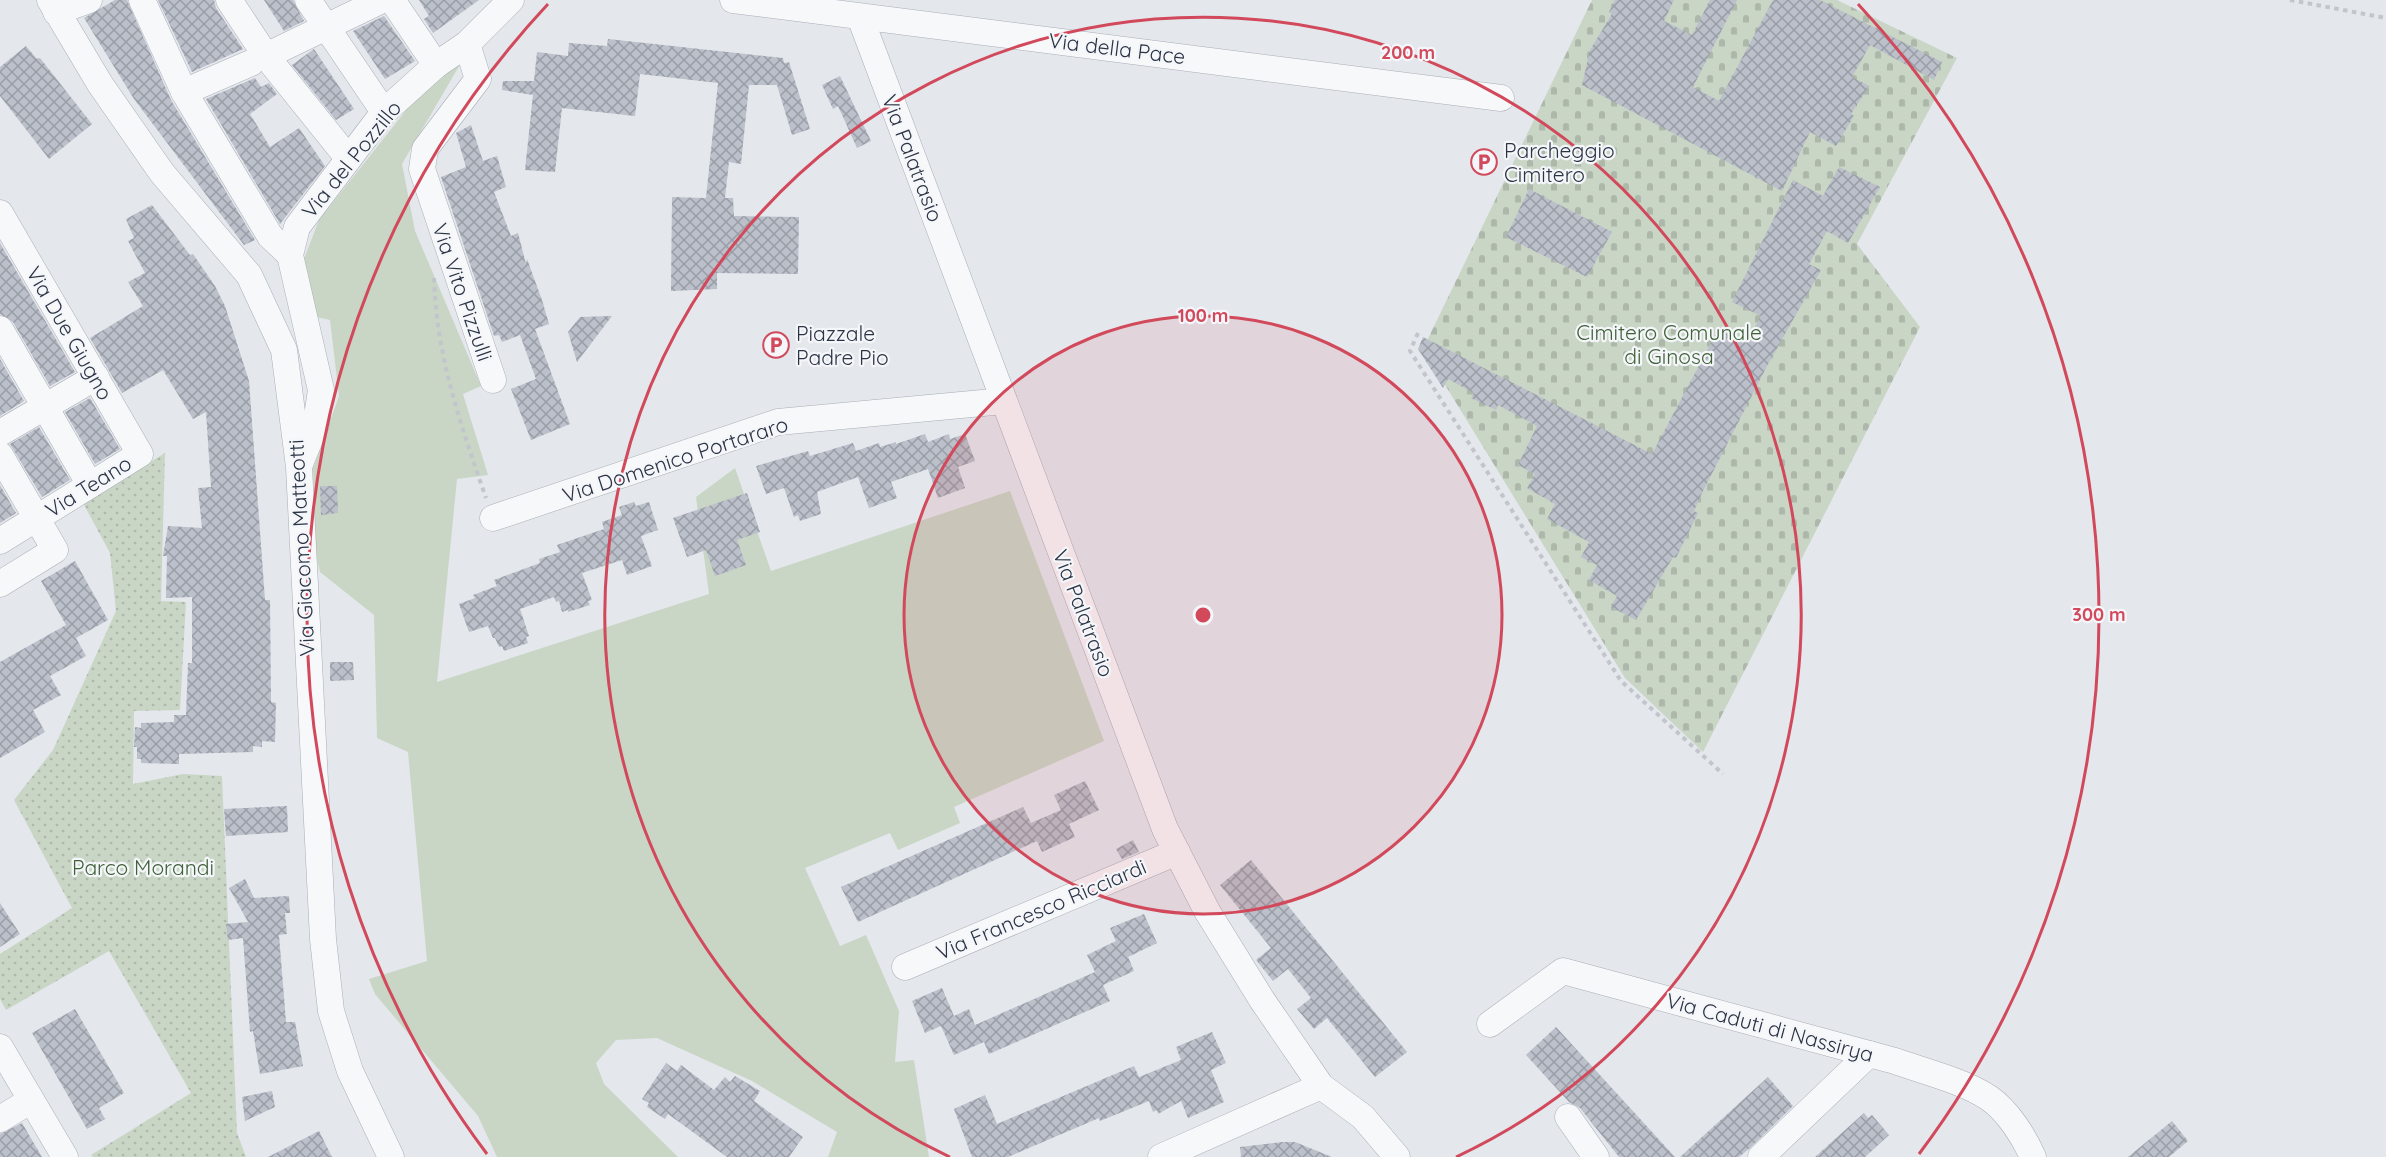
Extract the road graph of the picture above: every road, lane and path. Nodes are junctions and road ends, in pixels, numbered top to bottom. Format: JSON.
{"nodes":[{"id":1,"x":88,"y":0,"type":"edge"},
{"id":2,"x":142,"y":0,"type":"edge"},
{"id":3,"x":229,"y":0,"type":"edge"},
{"id":4,"x":308,"y":0,"type":"edge"},
{"id":5,"x":382,"y":0,"type":"edge"},
{"id":6,"x":392,"y":0,"type":"edge"},
{"id":7,"x":511,"y":0,"type":"edge"},
{"id":8,"x":733,"y":0,"type":"edge"},
{"id":9,"x":2290,"y":0,"type":"edge"},
{"id":10,"x":53,"y":6,"type":"edge"},
{"id":11,"x":860,"y":17,"type":"junction"},
{"id":12,"x":2386,"y":18,"type":"edge"},
{"id":13,"x":327,"y":28,"type":"junction"},
{"id":14,"x":467,"y":44,"type":"junction"},
{"id":15,"x":259,"y":60,"type":"junction"},
{"id":16,"x":436,"y":65,"type":"junction"},
{"id":17,"x":184,"y":92,"type":"junction"},
{"id":18,"x":1501,"y":98,"type":"dead end"},
{"id":19,"x":384,"y":112,"type":"junction"},
{"id":20,"x":348,"y":158,"type":"junction"},
{"id":21,"x":0,"y":213,"type":"edge"},
{"id":22,"x":290,"y":255,"type":"junction"},
{"id":23,"x":434,"y":275,"type":"dead end"},
{"id":24,"x":0,"y":330,"type":"edge"},
{"id":25,"x":1418,"y":333,"type":"dead end"},
{"id":26,"x":96,"y":377,"type":"junction"},
{"id":27,"x":493,"y":380,"type":"dead end"},
{"id":28,"x":1004,"y":401,"type":"junction"},
{"id":29,"x":45,"y":406,"type":"junction"},
{"id":30,"x":0,"y":433,"type":"edge"},
{"id":31,"x":140,"y":454,"type":"joint"},
{"id":32,"x":0,"y":455,"type":"edge"},
{"id":33,"x":299,"y":467,"type":"junction"},
{"id":34,"x":7,"y":482,"type":"edge"},
{"id":35,"x":90,"y":485,"type":"junction"},
{"id":36,"x":37,"y":518,"type":"junction"},
{"id":37,"x":492,"y":518,"type":"joint"},
{"id":38,"x":0,"y":540,"type":"edge"},
{"id":39,"x":0,"y":584,"type":"edge"},
{"id":40,"x":1723,"y":774,"type":"dead end"},
{"id":41,"x":1177,"y":852,"type":"junction"},
{"id":42,"x":905,"y":967,"type":"dead end"},
{"id":43,"x":1490,"y":1024,"type":"dead end"},
{"id":44,"x":0,"y":1047,"type":"edge"},
{"id":45,"x":1869,"y":1054,"type":"junction"},
{"id":46,"x":1321,"y":1086,"type":"junction"},
{"id":47,"x":30,"y":1101,"type":"junction"},
{"id":48,"x":1568,"y":1117,"type":"dead end"},
{"id":49,"x":0,"y":1119,"type":"edge"},
{"id":50,"x":64,"y":1157,"type":"edge"},
{"id":51,"x":390,"y":1157,"type":"edge"},
{"id":52,"x":1161,"y":1157,"type":"edge"},
{"id":53,"x":1397,"y":1157,"type":"edge"},
{"id":54,"x":1596,"y":1157,"type":"edge"},
{"id":55,"x":1761,"y":1157,"type":"edge"},
{"id":56,"x":2033,"y":1157,"type":"edge"}],
"edges":[{"from":1,"to":10,"type":"street"},
{"from":2,"to":17,"type":"street"},
{"from":3,"to":15,"type":"street"},
{"from":4,"to":13,"type":"street"},
{"from":5,"to":13,"type":"street"},
{"from":6,"to":16,"type":"street"},
{"from":7,"to":14,"type":"street","name":"Via del Pozzillo"},
{"from":8,"to":11,"type":"street","name":"Via della Pace"},
{"from":9,"to":12,"type":"path"},
{"from":10,"to":33,"type":"street","name":"Via Giacomo Matteotti"},
{"from":11,"to":18,"type":"street","name":"Via della Pace"},
{"from":11,"to":28,"type":"street","name":"Via Palatrasio"},
{"from":13,"to":15,"type":"street"},
{"from":13,"to":19,"type":"street"},
{"from":14,"to":16,"type":"street","name":"Via del Pozzillo"},
{"from":14,"to":27,"type":"street","name":"Via Vito Pizzulli"},
{"from":15,"to":17,"type":"street"},
{"from":15,"to":20,"type":"street"},
{"from":16,"to":19,"type":"street","name":"Via del Pozzillo"},
{"from":17,"to":22,"type":"street"},
{"from":19,"to":20,"type":"street","name":"Via del Pozzillo"},
{"from":20,"to":22,"type":"street","name":"Via del Pozzillo"},
{"from":21,"to":26,"type":"street","name":"Via Due Giugno"},
{"from":22,"to":33,"type":"street","name":"Via del Pozzillo"},
{"from":23,"to":37,"type":"path","name":"Via Vito Pizzulli"},
{"from":24,"to":29,"type":"street"},
{"from":25,"to":40,"type":"path"},
{"from":26,"to":29,"type":"street"},
{"from":26,"to":31,"type":"street","name":"Via Due Giugno"},
{"from":28,"to":37,"type":"street","name":"Via Domenico Portararo"},
{"from":28,"to":41,"type":"street","name":"Via Palatrasio"},
{"from":29,"to":30,"type":"street"},
{"from":29,"to":35,"type":"street"},
{"from":31,"to":35,"type":"street","name":"Via Teano"},
{"from":32,"to":34,"type":"street"},
{"from":33,"to":51,"type":"street","name":"Via Giacomo Matteotti"},
{"from":34,"to":36,"type":"street"},
{"from":35,"to":36,"type":"street","name":"Via Teano"},
{"from":36,"to":38,"type":"street","name":"Via Teano"},
{"from":36,"to":39,"type":"street","name":"Via Teano"},
{"from":41,"to":42,"type":"street","name":"Via Francesco Ricciardi"},
{"from":41,"to":46,"type":"street","name":"Via Palatrasio"},
{"from":43,"to":45,"type":"street","name":"Via Caduti di Nassirya"},
{"from":44,"to":47,"type":"street"},
{"from":45,"to":55,"type":"street"},
{"from":45,"to":56,"type":"street","name":"Via Caduti di Nassirya"},
{"from":46,"to":52,"type":"street"},
{"from":46,"to":53,"type":"street","name":"Via Palatrasio"},
{"from":47,"to":49,"type":"street"},
{"from":47,"to":50,"type":"street"},
{"from":48,"to":54,"type":"street"}]}
